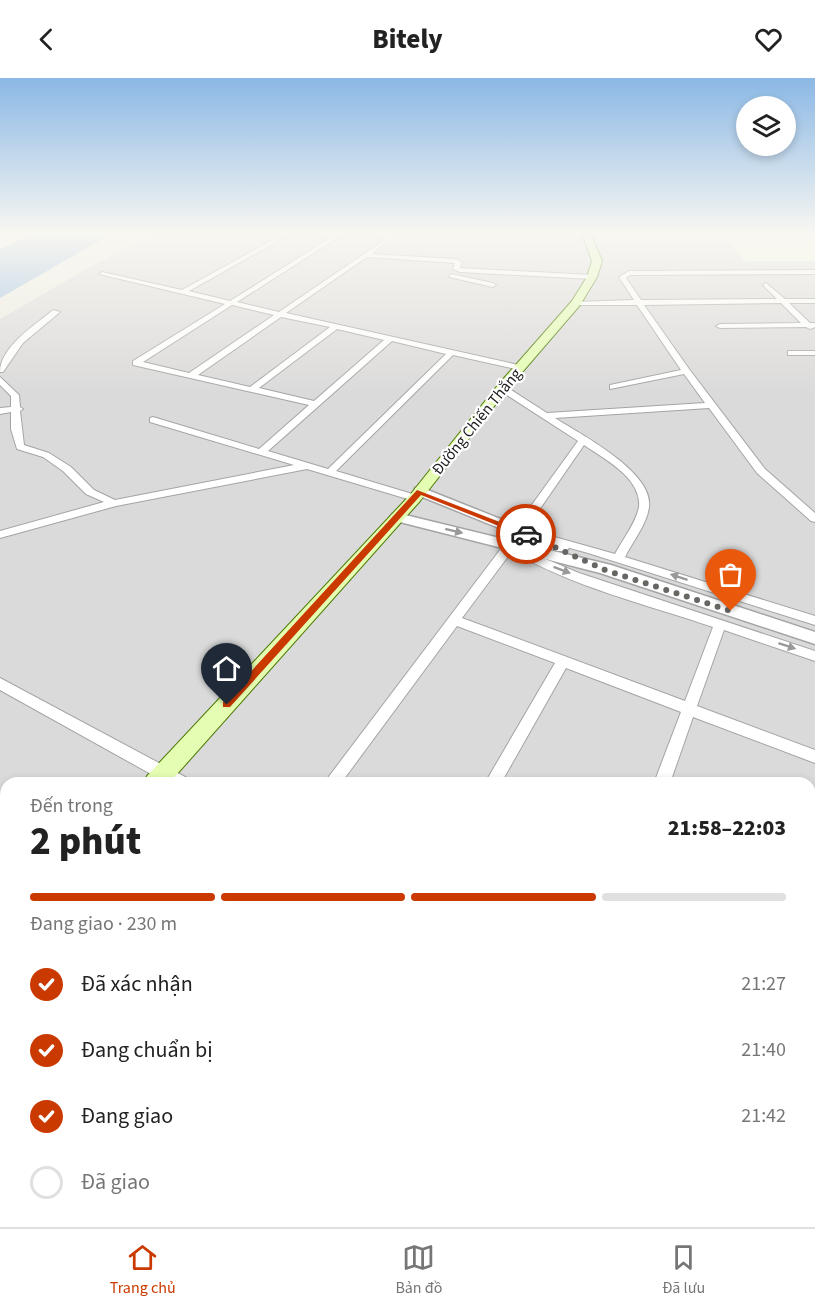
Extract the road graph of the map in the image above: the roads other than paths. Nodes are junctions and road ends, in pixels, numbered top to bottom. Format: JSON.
{"nodes":[{"id":1,"x":157,"y":287,"type":"edge"},
{"id":2,"x":191,"y":287,"type":"edge"},
{"id":3,"x":258,"y":287,"type":"edge"},
{"id":4,"x":319,"y":287,"type":"edge"},
{"id":5,"x":586,"y":287,"type":"edge"},
{"id":6,"x":627,"y":287,"type":"edge"},
{"id":7,"x":768,"y":287,"type":"edge"},
{"id":8,"x":181,"y":292,"type":"junction"},
{"id":9,"x":782,"y":301,"type":"junction"},
{"id":10,"x":815,"y":301,"type":"edge"},
{"id":11,"x":576,"y":303,"type":"junction"},
{"id":12,"x":637,"y":303,"type":"junction"},
{"id":13,"x":231,"y":304,"type":"junction"},
{"id":14,"x":56,"y":312,"type":"dead end"},
{"id":15,"x":279,"y":314,"type":"junction"},
{"id":16,"x":811,"y":325,"type":"edge"},
{"id":17,"x":720,"y":326,"type":"dead end"},
{"id":18,"x":335,"y":327,"type":"junction"},
{"id":19,"x":815,"y":332,"type":"edge"},
{"id":20,"x":390,"y":339,"type":"junction"},
{"id":21,"x":452,"y":353,"type":"junction"},
{"id":22,"x":791,"y":353,"type":"dead end"},
{"id":23,"x":815,"y":353,"type":"edge"},
{"id":24,"x":520,"y":368,"type":"junction"},
{"id":25,"x":0,"y":370,"type":"edge"},
{"id":26,"x":686,"y":371,"type":"junction"},
{"id":27,"x":190,"y":376,"type":"junction"},
{"id":28,"x":0,"y":380,"type":"edge"},
{"id":29,"x":613,"y":387,"type":"dead end"},
{"id":30,"x":502,"y":388,"type":"junction"},
{"id":31,"x":252,"y":390,"type":"junction"},
{"id":32,"x":315,"y":404,"type":"junction"},
{"id":33,"x":710,"y":405,"type":"junction"},
{"id":34,"x":18,"y":409,"type":"junction"},
{"id":35,"x":0,"y":411,"type":"edge"},
{"id":36,"x":544,"y":416,"type":"junction"},
{"id":37,"x":153,"y":420,"type":"dead end"},
{"id":38,"x":583,"y":440,"type":"junction"},
{"id":39,"x":261,"y":452,"type":"junction"},
{"id":40,"x":308,"y":466,"type":"junction"},
{"id":41,"x":329,"y":473,"type":"junction"},
{"id":42,"x":417,"y":494,"type":"junction"},
{"id":43,"x":114,"y":503,"type":"junction"},
{"id":44,"x":397,"y":517,"type":"junction"},
{"id":45,"x":815,"y":519,"type":"edge"},
{"id":46,"x":519,"y":531,"type":"junction"},
{"id":47,"x":0,"y":535,"type":"edge"},
{"id":48,"x":510,"y":545,"type":"junction"},
{"id":49,"x":619,"y":558,"type":"junction"},
{"id":50,"x":605,"y":570,"type":"junction"},
{"id":51,"x":455,"y":620,"type":"junction"},
{"id":52,"x":815,"y":621,"type":"edge"},
{"id":53,"x":720,"y":624,"type":"junction"},
{"id":54,"x":815,"y":638,"type":"edge"},
{"id":55,"x":815,"y":656,"type":"edge"},
{"id":56,"x":562,"y":661,"type":"junction"},
{"id":57,"x":0,"y":683,"type":"edge"},
{"id":58,"x":689,"y":709,"type":"junction"},
{"id":59,"x":815,"y":757,"type":"edge"},
{"id":60,"x":158,"y":777,"type":"edge"},
{"id":61,"x":161,"y":777,"type":"edge"},
{"id":62,"x":337,"y":777,"type":"edge"},
{"id":63,"x":496,"y":777,"type":"edge"},
{"id":64,"x":664,"y":777,"type":"edge"}],
"edges":[{"from":1,"to":8,"type":"street"},
{"from":2,"to":8,"type":"street"},
{"from":3,"to":13,"type":"street"},
{"from":4,"to":15,"type":"street"},
{"from":5,"to":11,"type":"main road","name":"Đường Chiến Thắng"},
{"from":6,"to":12,"type":"street"},
{"from":7,"to":9,"type":"street"},
{"from":8,"to":13,"type":"street"},
{"from":9,"to":10,"type":"street"},
{"from":9,"to":12,"type":"street"},
{"from":9,"to":16,"type":"street"},
{"from":11,"to":12,"type":"street"},
{"from":11,"to":24,"type":"main road","name":"Đường Chiến Thắng"},
{"from":12,"to":26,"type":"street"},
{"from":13,"to":15,"type":"street"},
{"from":13,"to":27,"type":"street"},
{"from":14,"to":25,"type":"street"},
{"from":15,"to":18,"type":"street"},
{"from":15,"to":27,"type":"street"},
{"from":16,"to":17,"type":"street"},
{"from":16,"to":19,"type":"street"},
{"from":18,"to":20,"type":"street"},
{"from":18,"to":31,"type":"street"},
{"from":20,"to":21,"type":"street"},
{"from":20,"to":32,"type":"street"},
{"from":21,"to":24,"type":"street"},
{"from":21,"to":41,"type":"street"},
{"from":22,"to":23,"type":"street"},
{"from":24,"to":30,"type":"main road","name":"Đường Chiến Thắng"},
{"from":26,"to":29,"type":"street"},
{"from":26,"to":33,"type":"street"},
{"from":27,"to":31,"type":"street"},
{"from":28,"to":34,"type":"street"},
{"from":30,"to":36,"type":"street"},
{"from":30,"to":42,"type":"main road","name":"Đường Chiến Thắng"},
{"from":31,"to":32,"type":"street"},
{"from":32,"to":39,"type":"street"},
{"from":33,"to":36,"type":"street"},
{"from":33,"to":45,"type":"street"},
{"from":34,"to":35,"type":"street"},
{"from":34,"to":43,"type":"street"},
{"from":36,"to":38,"type":"street"},
{"from":37,"to":39,"type":"street"},
{"from":38,"to":46,"type":"street"},
{"from":38,"to":49,"type":"street"},
{"from":39,"to":40,"type":"street"},
{"from":40,"to":41,"type":"street"},
{"from":40,"to":43,"type":"street"},
{"from":41,"to":42,"type":"street"},
{"from":42,"to":44,"type":"main road","name":"Đường Chiến Thắng"},
{"from":42,"to":46,"type":"street"},
{"from":43,"to":47,"type":"street"},
{"from":44,"to":48,"type":"street","one_way":true},
{"from":44,"to":61,"type":"main road","name":"Đường Chiến Thắng"},
{"from":46,"to":49,"type":"street"},
{"from":46,"to":50,"type":"street"},
{"from":48,"to":50,"type":"street"},
{"from":48,"to":51,"type":"street"},
{"from":48,"to":53,"type":"street","one_way":true},
{"from":52,"to":49,"type":"street","one_way":true},
{"from":50,"to":54,"type":"street"},
{"from":51,"to":56,"type":"street"},
{"from":51,"to":62,"type":"street"},
{"from":53,"to":55,"type":"street","one_way":true},
{"from":53,"to":58,"type":"street"},
{"from":56,"to":58,"type":"street"},
{"from":56,"to":63,"type":"street"},
{"from":57,"to":60,"type":"street"},
{"from":58,"to":59,"type":"street"},
{"from":58,"to":64,"type":"street"}]}
